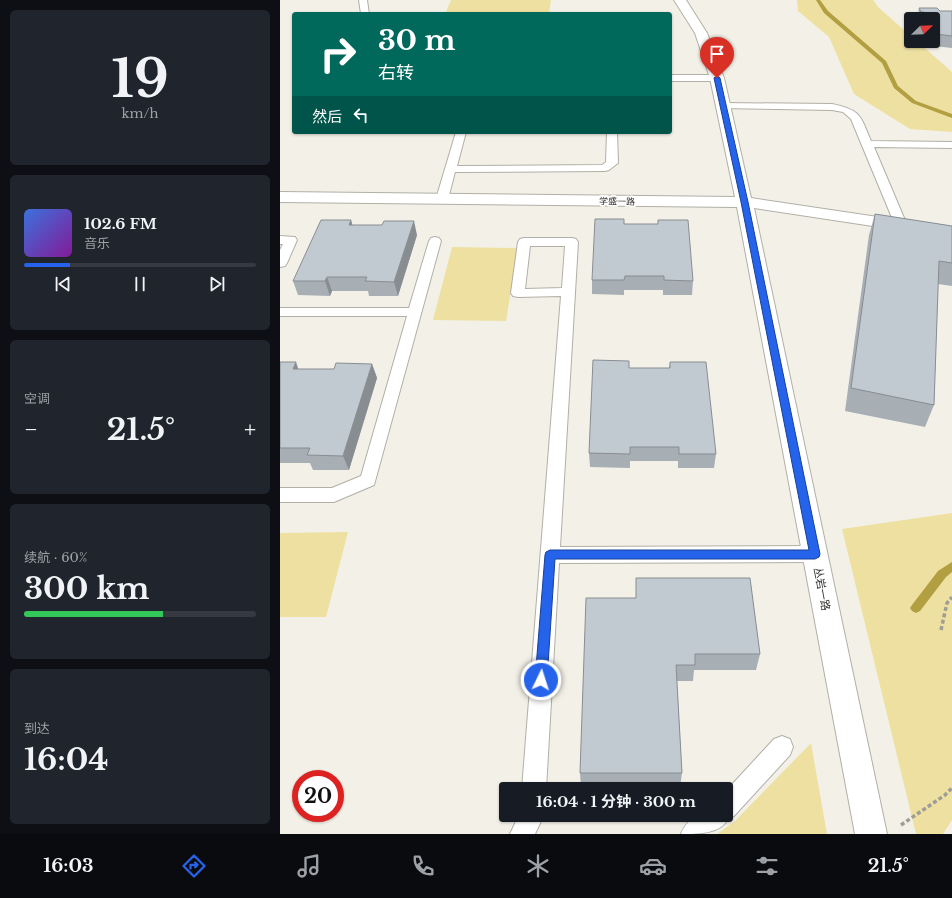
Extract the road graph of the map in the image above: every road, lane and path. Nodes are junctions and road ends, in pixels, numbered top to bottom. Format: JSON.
{"nodes":[{"id":1,"x":363,"y":0,"type":"edge"},
{"id":2,"x":680,"y":0,"type":"edge"},
{"id":3,"x":365,"y":12,"type":"edge"},
{"id":4,"x":672,"y":78,"type":"edge"},
{"id":5,"x":717,"y":78,"type":"junction"},
{"id":6,"x":723,"y":106,"type":"junction"},
{"id":7,"x":459,"y":134,"type":"edge"},
{"id":8,"x":612,"y":134,"type":"edge"},
{"id":9,"x":868,"y":144,"type":"junction"},
{"id":10,"x":952,"y":145,"type":"edge"},
{"id":11,"x":450,"y":169,"type":"junction"},
{"id":12,"x":280,"y":197,"type":"edge"},
{"id":13,"x":442,"y":199,"type":"junction"},
{"id":14,"x":744,"y":202,"type":"junction"},
{"id":15,"x":901,"y":225,"type":"junction"},
{"id":16,"x":952,"y":233,"type":"edge"},
{"id":17,"x":280,"y":240,"type":"edge"},
{"id":18,"x":436,"y":241,"type":"dead end"},
{"id":19,"x":280,"y":263,"type":"edge"},
{"id":20,"x":568,"y":292,"type":"junction"},
{"id":21,"x":280,"y":312,"type":"edge"},
{"id":22,"x":415,"y":312,"type":"junction"},
{"id":23,"x":280,"y":495,"type":"edge"},
{"id":24,"x":815,"y":554,"type":"junction"},
{"id":25,"x":550,"y":555,"type":"junction"},
{"id":26,"x":952,"y":596,"type":"edge"},
{"id":27,"x":941,"y":630,"type":"dead end"},
{"id":28,"x":782,"y":747,"type":"dead end"},
{"id":29,"x":534,"y":782,"type":"edge"},
{"id":30,"x":952,"y":788,"type":"edge"},
{"id":31,"x":733,"y":800,"type":"edge"},
{"id":32,"x":528,"y":822,"type":"edge"},
{"id":33,"x":709,"y":822,"type":"edge"},
{"id":34,"x":900,"y":830,"type":"dead end"},
{"id":35,"x":522,"y":834,"type":"edge"},
{"id":36,"x":693,"y":834,"type":"edge"},
{"id":37,"x":871,"y":834,"type":"edge"}],
"edges":[{"from":1,"to":3,"type":"lane"},
{"from":2,"to":5,"type":"street","name":"丛岩一路"},
{"from":4,"to":5,"type":"lane"},
{"from":5,"to":6,"type":"street","name":"丛岩一路"},
{"from":6,"to":9,"type":"lane"},
{"from":6,"to":14,"type":"street","name":"丛岩一路"},
{"from":7,"to":11,"type":"lane"},
{"from":8,"to":11,"type":"lane"},
{"from":9,"to":10,"type":"lane"},
{"from":9,"to":15,"type":"lane"},
{"from":11,"to":13,"type":"lane"},
{"from":12,"to":13,"type":"street","name":"学盛一路"},
{"from":13,"to":14,"type":"street","name":"学盛一路"},
{"from":14,"to":15,"type":"street","name":"学盛一路"},
{"from":14,"to":24,"type":"street","name":"丛岩一路"},
{"from":15,"to":16,"type":"street","name":"学盛一路"},
{"from":17,"to":19,"type":"lane"},
{"from":18,"to":22,"type":"lane"},
{"from":20,"to":20,"type":"lane"},
{"from":20,"to":25,"type":"lane"},
{"from":21,"to":22,"type":"lane"},
{"from":22,"to":23,"type":"lane"},
{"from":24,"to":25,"type":"lane"},
{"from":24,"to":37,"type":"street","name":"丛岩一路"},
{"from":25,"to":29,"type":"lane"},
{"from":26,"to":27,"type":"path"},
{"from":28,"to":31,"type":"lane"},
{"from":30,"to":34,"type":"path"},
{"from":32,"to":35,"type":"lane"},
{"from":33,"to":36,"type":"lane"}]}
